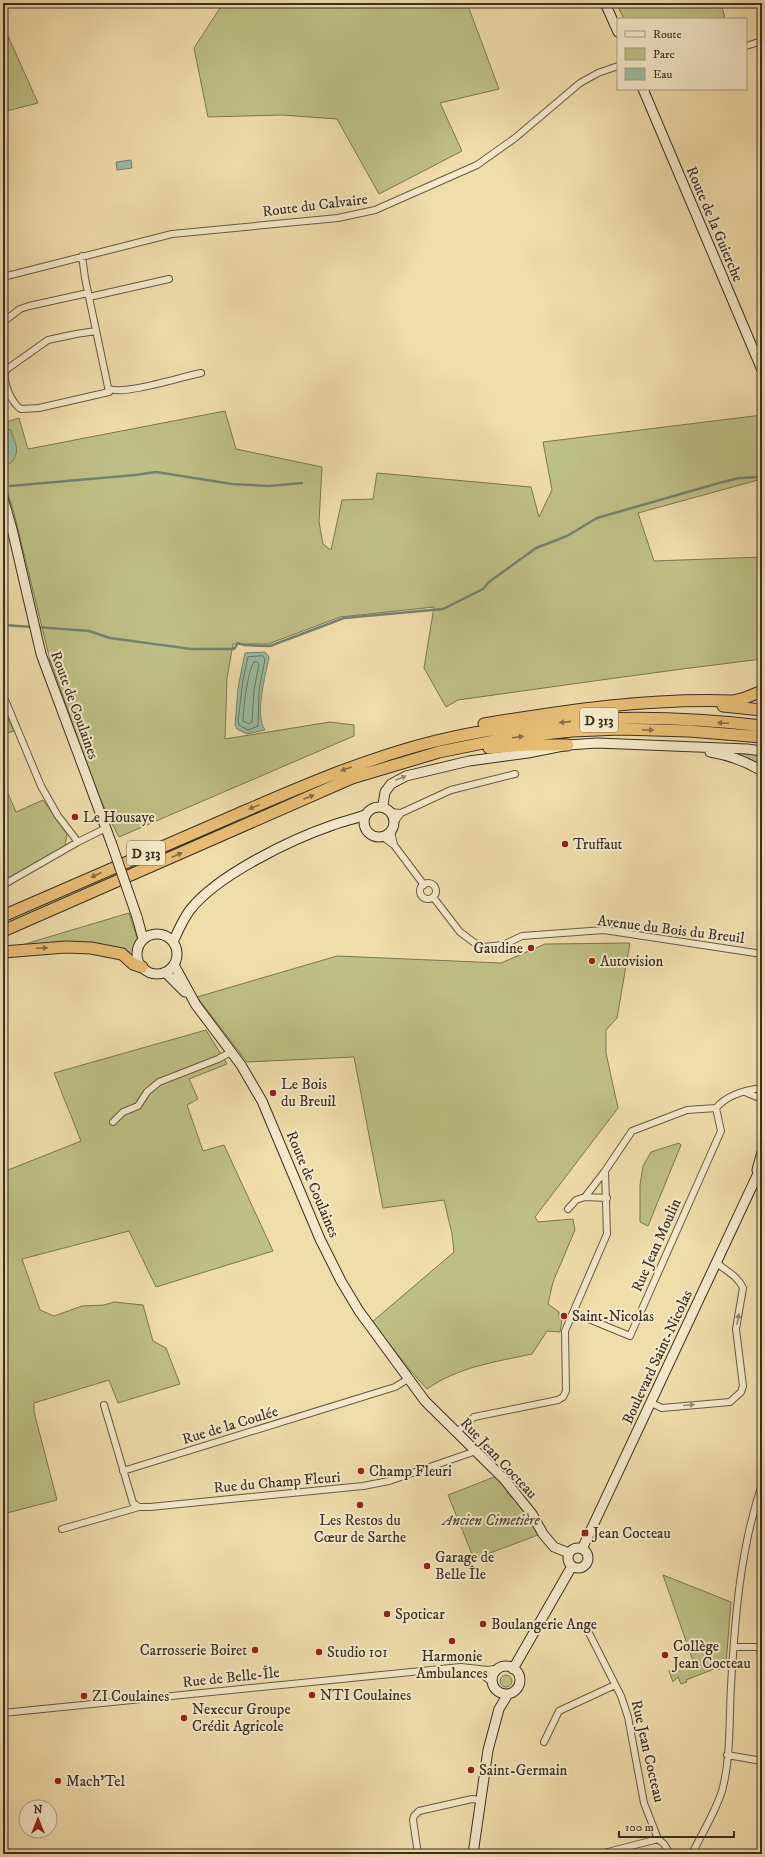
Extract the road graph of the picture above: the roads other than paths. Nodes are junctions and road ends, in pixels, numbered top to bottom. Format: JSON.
{"nodes":[{"id":1,"x":606,"y":3,"type":"edge"},
{"id":2,"x":617,"y":30,"type":"edge"},
{"id":3,"x":762,"y":41,"type":"edge"},
{"id":4,"x":747,"y":46,"type":"edge"},
{"id":5,"x":617,"y":66,"type":"edge"},
{"id":6,"x":643,"y":90,"type":"edge"},
{"id":7,"x":82,"y":256,"type":"junction"},
{"id":8,"x":3,"y":277,"type":"edge"},
{"id":9,"x":169,"y":279,"type":"dead end"},
{"id":10,"x":88,"y":295,"type":"junction"},
{"id":11,"x":3,"y":322,"type":"edge"},
{"id":12,"x":96,"y":332,"type":"junction"},
{"id":13,"x":762,"y":370,"type":"edge"},
{"id":14,"x":201,"y":372,"type":"dead end"},
{"id":15,"x":109,"y":389,"type":"junction"},
{"id":16,"x":3,"y":498,"type":"edge"},
{"id":17,"x":762,"y":691,"type":"edge"},
{"id":18,"x":3,"y":695,"type":"edge"},
{"id":19,"x":675,"y":702,"type":"junction"},
{"id":20,"x":762,"y":710,"type":"edge"},
{"id":21,"x":762,"y":726,"type":"edge"},
{"id":22,"x":762,"y":737,"type":"edge"},
{"id":23,"x":568,"y":744,"type":"junction"},
{"id":24,"x":696,"y":746,"type":"junction"},
{"id":25,"x":438,"y":747,"type":"junction"},
{"id":26,"x":762,"y":751,"type":"edge"},
{"id":27,"x":762,"y":771,"type":"edge"},
{"id":28,"x":515,"y":774,"type":"dead end"},
{"id":29,"x":387,"y":810,"type":"junction"},
{"id":30,"x":401,"y":813,"type":"junction"},
{"id":31,"x":365,"y":815,"type":"junction"},
{"id":32,"x":352,"y":820,"type":"junction"},
{"id":33,"x":364,"y":827,"type":"junction"},
{"id":34,"x":392,"y":827,"type":"junction"},
{"id":35,"x":106,"y":828,"type":"junction"},
{"id":36,"x":383,"y":837,"type":"junction"},
{"id":37,"x":78,"y":842,"type":"junction"},
{"id":38,"x":394,"y":845,"type":"junction"},
{"id":39,"x":3,"y":885,"type":"edge"},
{"id":40,"x":424,"y":885,"type":"junction"},
{"id":41,"x":434,"y":897,"type":"junction"},
{"id":42,"x":3,"y":916,"type":"edge"},
{"id":43,"x":137,"y":917,"type":"junction"},
{"id":44,"x":182,"y":922,"type":"junction"},
{"id":45,"x":3,"y":931,"type":"edge"},
{"id":46,"x":152,"y":934,"type":"junction"},
{"id":47,"x":162,"y":934,"type":"junction"},
{"id":48,"x":143,"y":939,"type":"junction"},
{"id":49,"x":173,"y":942,"type":"junction"},
{"id":50,"x":3,"y":952,"type":"edge"},
{"id":51,"x":762,"y":954,"type":"edge"},
{"id":52,"x":174,"y":965,"type":"junction"},
{"id":53,"x":142,"y":967,"type":"junction"},
{"id":54,"x":165,"y":972,"type":"junction"},
{"id":55,"x":193,"y":1000,"type":"junction"},
{"id":56,"x":231,"y":1052,"type":"junction"},
{"id":57,"x":762,"y":1088,"type":"edge"},
{"id":58,"x":746,"y":1092,"type":"junction"},
{"id":59,"x":762,"y":1099,"type":"edge"},
{"id":60,"x":716,"y":1108,"type":"junction"},
{"id":61,"x":113,"y":1122,"type":"dead end"},
{"id":62,"x":762,"y":1152,"type":"edge"},
{"id":63,"x":762,"y":1165,"type":"edge"},
{"id":64,"x":605,"y":1171,"type":"junction"},
{"id":65,"x":756,"y":1176,"type":"junction"},
{"id":66,"x":585,"y":1197,"type":"junction"},
{"id":67,"x":607,"y":1198,"type":"junction"},
{"id":68,"x":568,"y":1209,"type":"dead end"},
{"id":69,"x":717,"y":1263,"type":"junction"},
{"id":70,"x":574,"y":1312,"type":"junction"},
{"id":71,"x":408,"y":1379,"type":"junction"},
{"id":72,"x":651,"y":1403,"type":"junction"},
{"id":73,"x":104,"y":1405,"type":"dead end"},
{"id":74,"x":457,"y":1432,"type":"junction"},
{"id":75,"x":476,"y":1451,"type":"junction"},
{"id":76,"x":124,"y":1471,"type":"junction"},
{"id":77,"x":762,"y":1484,"type":"edge"},
{"id":78,"x":759,"y":1501,"type":"edge"},
{"id":79,"x":139,"y":1507,"type":"junction"},
{"id":80,"x":62,"y":1529,"type":"dead end"},
{"id":81,"x":582,"y":1550,"type":"junction"},
{"id":82,"x":569,"y":1553,"type":"junction"},
{"id":83,"x":572,"y":1566,"type":"junction"},
{"id":84,"x":588,"y":1631,"type":"dead end"},
{"id":85,"x":734,"y":1647,"type":"junction"},
{"id":86,"x":762,"y":1664,"type":"edge"},
{"id":87,"x":461,"y":1667,"type":"junction"},
{"id":88,"x":500,"y":1668,"type":"junction"},
{"id":89,"x":513,"y":1669,"type":"junction"},
{"id":90,"x":492,"y":1682,"type":"junction"},
{"id":91,"x":616,"y":1685,"type":"junction"},
{"id":92,"x":498,"y":1691,"type":"junction"},
{"id":93,"x":508,"y":1694,"type":"junction"},
{"id":94,"x":499,"y":1709,"type":"junction"},
{"id":95,"x":3,"y":1713,"type":"edge"},
{"id":96,"x":544,"y":1742,"type":"dead end"},
{"id":97,"x":727,"y":1755,"type":"junction"},
{"id":98,"x":762,"y":1761,"type":"edge"},
{"id":99,"x":480,"y":1800,"type":"junction"},
{"id":100,"x":658,"y":1839,"type":"junction"},
{"id":101,"x":418,"y":1854,"type":"edge"},
{"id":102,"x":473,"y":1854,"type":"edge"},
{"id":103,"x":600,"y":1854,"type":"edge"},
{"id":104,"x":670,"y":1854,"type":"edge"},
{"id":105,"x":692,"y":1854,"type":"edge"}],
"edges":[{"from":1,"to":2,"type":"street"},
{"from":3,"to":4,"type":"street"},
{"from":5,"to":7,"type":"street","name":"Route du Calvaire"},
{"from":6,"to":13,"type":"street","name":"Route de la Guierche"},
{"from":7,"to":8,"type":"street","name":"Route du Calvaire"},
{"from":7,"to":10,"type":"street"},
{"from":9,"to":10,"type":"street"},
{"from":10,"to":11,"type":"street"},
{"from":10,"to":12,"type":"street"},
{"from":12,"to":15,"type":"street"},
{"from":12,"to":15,"type":"street"},
{"from":14,"to":15,"type":"street"},
{"from":16,"to":35,"type":"street","name":"Route de Coulaines"},
{"from":17,"to":19,"type":"highway"},
{"from":18,"to":37,"type":"street"},
{"from":19,"to":20,"type":"highway"},
{"from":19,"to":25,"type":"highway"},
{"from":21,"to":25,"type":"highway","number":"D 313","one_way":true},
{"from":25,"to":22,"type":"highway","number":"D 313","one_way":true},
{"from":23,"to":24,"type":"street"},
{"from":23,"to":25,"type":"highway"},
{"from":29,"to":23,"type":"street","one_way":true},
{"from":24,"to":26,"type":"street"},
{"from":24,"to":27,"type":"street"},
{"from":25,"to":42,"type":"highway","number":"D 313","one_way":true},
{"from":45,"to":25,"type":"highway","number":"D 313","one_way":true},
{"from":28,"to":30,"type":"street"},
{"from":29,"to":30,"type":"street"},
{"from":29,"to":31,"type":"street"},
{"from":29,"to":34,"type":"street"},
{"from":30,"to":34,"type":"street"},
{"from":31,"to":32,"type":"street"},
{"from":31,"to":33,"type":"street"},
{"from":32,"to":33,"type":"street"},
{"from":32,"to":44,"type":"street"},
{"from":33,"to":36,"type":"street"},
{"from":34,"to":36,"type":"street"},
{"from":34,"to":38,"type":"street"},
{"from":35,"to":37,"type":"street"},
{"from":35,"to":43,"type":"street","name":"Route de Coulaines","bridge":true},
{"from":36,"to":38,"type":"street"},
{"from":37,"to":39,"type":"street"},
{"from":38,"to":40,"type":"street"},
{"from":40,"to":41,"type":"street"},
{"from":40,"to":41,"type":"street"},
{"from":41,"to":51,"type":"street","name":"Avenue du Bois du Breuil"},
{"from":43,"to":46,"type":"street","name":"Route de Coulaines"},
{"from":43,"to":48,"type":"street","name":"Route de Coulaines"},
{"from":44,"to":47,"type":"street"},
{"from":44,"to":49,"type":"street"},
{"from":46,"to":47,"type":"street"},
{"from":46,"to":48,"type":"street"},
{"from":47,"to":49,"type":"street"},
{"from":48,"to":53,"type":"street"},
{"from":49,"to":52,"type":"street"},
{"from":50,"to":53,"type":"highway","one_way":true},
{"from":52,"to":54,"type":"street"},
{"from":52,"to":55,"type":"street","name":"Route de Coulaines"},
{"from":53,"to":54,"type":"street"},
{"from":54,"to":55,"type":"street","name":"Route de Coulaines"},
{"from":55,"to":56,"type":"street","name":"Route de Coulaines"},
{"from":56,"to":61,"type":"street"},
{"from":56,"to":71,"type":"street","name":"Route de Coulaines"},
{"from":57,"to":58,"type":"street"},
{"from":58,"to":59,"type":"street"},
{"from":58,"to":60,"type":"street"},
{"from":60,"to":64,"type":"street"},
{"from":60,"to":70,"type":"street","name":"Rue Jean Moulin"},
{"from":62,"to":65,"type":"street","name":"Boulevard Saint-Nicolas"},
{"from":63,"to":65,"type":"street","name":"Boulevard Saint-Nicolas"},
{"from":64,"to":66,"type":"street"},
{"from":64,"to":67,"type":"street"},
{"from":65,"to":69,"type":"street","name":"Boulevard Saint-Nicolas"},
{"from":66,"to":67,"type":"street"},
{"from":66,"to":68,"type":"street"},
{"from":67,"to":70,"type":"street"},
{"from":69,"to":72,"type":"street","name":"Boulevard Saint-Nicolas"},
{"from":72,"to":69,"type":"street","one_way":true},
{"from":70,"to":74,"type":"street"},
{"from":71,"to":74,"type":"street","name":"Rue Jean Cocteau"},
{"from":71,"to":76,"type":"street","name":"Rue de la Coulée"},
{"from":72,"to":81,"type":"street","name":"Boulevard Saint-Nicolas"},
{"from":73,"to":76,"type":"street"},
{"from":74,"to":75,"type":"street","name":"Rue Jean Cocteau"},
{"from":75,"to":79,"type":"street","name":"Rue du Champ Fleuri"},
{"from":75,"to":82,"type":"street","name":"Rue Jean Cocteau"},
{"from":76,"to":79,"type":"street"},
{"from":77,"to":78,"type":"street"},
{"from":78,"to":85,"type":"street"},
{"from":79,"to":80,"type":"street","name":"Rue du Champ Fleuri"},
{"from":81,"to":82,"type":"street"},
{"from":81,"to":83,"type":"street","name":"Boulevard Saint-Nicolas"},
{"from":82,"to":83,"type":"street"},
{"from":83,"to":89,"type":"street"},
{"from":84,"to":91,"type":"street","name":"Rue Jean Cocteau"},
{"from":85,"to":86,"type":"street"},
{"from":85,"to":97,"type":"street"},
{"from":87,"to":88,"type":"street","name":"Rue de Belle-Île"},
{"from":87,"to":90,"type":"street","name":"Rue de Belle-Île"},
{"from":87,"to":95,"type":"street","name":"Rue de Belle-Île"},
{"from":88,"to":89,"type":"street"},
{"from":88,"to":90,"type":"street"},
{"from":89,"to":93,"type":"street"},
{"from":90,"to":92,"type":"street"},
{"from":91,"to":96,"type":"street"},
{"from":91,"to":100,"type":"street","name":"Rue Jean Cocteau"},
{"from":92,"to":93,"type":"street"},
{"from":92,"to":94,"type":"street"},
{"from":93,"to":94,"type":"street"},
{"from":94,"to":99,"type":"street"},
{"from":97,"to":98,"type":"street"},
{"from":97,"to":105,"type":"street"},
{"from":99,"to":101,"type":"street"},
{"from":99,"to":102,"type":"street"},
{"from":100,"to":103,"type":"street"},
{"from":100,"to":104,"type":"street","name":"Rue Jean Cocteau"}]}
